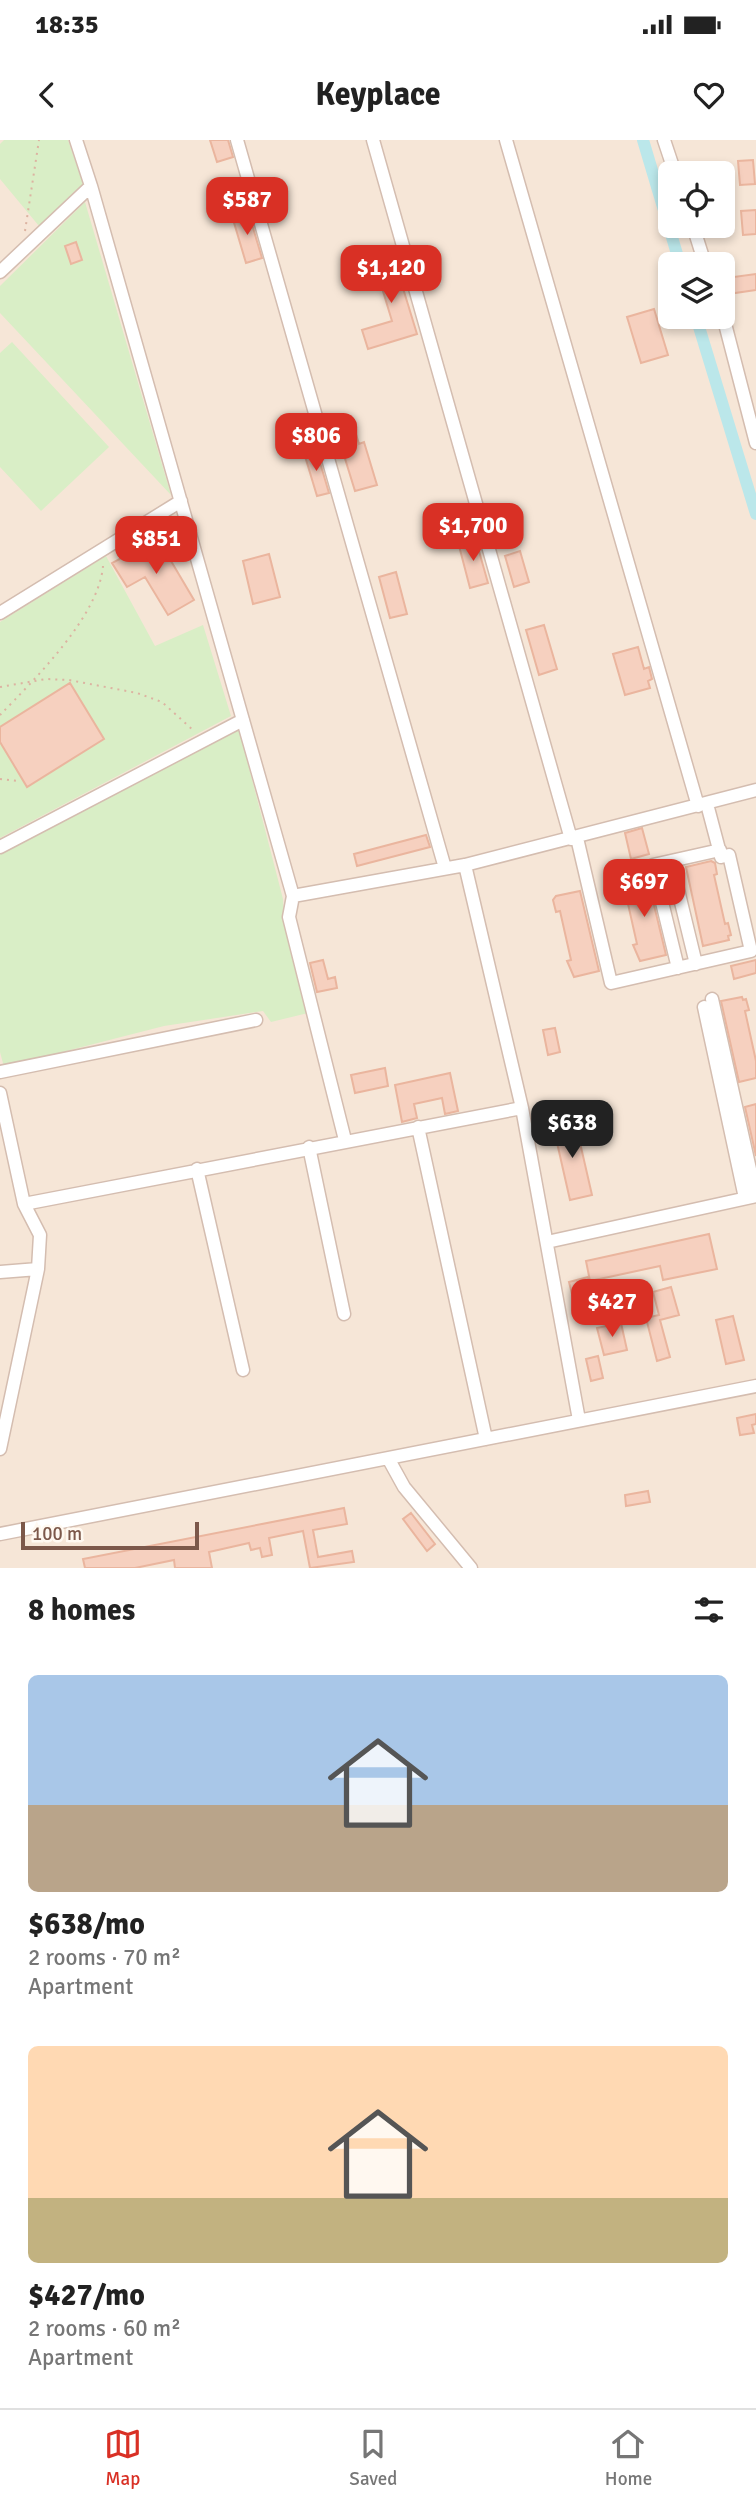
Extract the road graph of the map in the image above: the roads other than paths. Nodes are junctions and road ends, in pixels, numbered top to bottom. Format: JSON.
{"nodes":[{"id":1,"x":76,"y":140,"type":"edge"},
{"id":2,"x":237,"y":140,"type":"edge"},
{"id":3,"x":373,"y":140,"type":"edge"},
{"id":4,"x":506,"y":140,"type":"edge"},
{"id":5,"x":664,"y":140,"type":"edge"},
{"id":6,"x":671,"y":161,"type":"edge"},
{"id":7,"x":92,"y":186,"type":"junction"},
{"id":8,"x":0,"y":272,"type":"edge"},
{"id":9,"x":726,"y":329,"type":"edge"},
{"id":10,"x":756,"y":443,"type":"edge"},
{"id":11,"x":181,"y":501,"type":"junction"},
{"id":12,"x":0,"y":613,"type":"edge"},
{"id":13,"x":243,"y":720,"type":"junction"},
{"id":14,"x":756,"y":789,"type":"edge"},
{"id":15,"x":703,"y":805,"type":"junction"},
{"id":16,"x":574,"y":838,"type":"junction"},
{"id":17,"x":0,"y":847,"type":"edge"},
{"id":18,"x":720,"y":850,"type":"junction"},
{"id":19,"x":671,"y":861,"type":"junction"},
{"id":20,"x":465,"y":865,"type":"junction"},
{"id":21,"x":445,"y":868,"type":"junction"},
{"id":22,"x":293,"y":896,"type":"junction"},
{"id":23,"x":696,"y":964,"type":"junction"},
{"id":24,"x":678,"y":968,"type":"junction"},
{"id":25,"x":708,"y":1003,"type":"dead end"},
{"id":26,"x":256,"y":1020,"type":"dead end"},
{"id":27,"x":0,"y":1072,"type":"edge"},
{"id":28,"x":0,"y":1093,"type":"edge"},
{"id":29,"x":522,"y":1108,"type":"junction"},
{"id":30,"x":418,"y":1127,"type":"junction"},
{"id":31,"x":345,"y":1140,"type":"junction"},
{"id":32,"x":309,"y":1147,"type":"junction"},
{"id":33,"x":197,"y":1169,"type":"junction"},
{"id":34,"x":23,"y":1204,"type":"junction"},
{"id":35,"x":547,"y":1242,"type":"junction"},
{"id":36,"x":38,"y":1269,"type":"junction"},
{"id":37,"x":0,"y":1272,"type":"edge"},
{"id":38,"x":344,"y":1314,"type":"dead end"},
{"id":39,"x":243,"y":1370,"type":"dead end"},
{"id":40,"x":756,"y":1386,"type":"edge"},
{"id":41,"x":579,"y":1420,"type":"junction"},
{"id":42,"x":486,"y":1438,"type":"junction"},
{"id":43,"x":0,"y":1448,"type":"edge"},
{"id":44,"x":387,"y":1458,"type":"junction"},
{"id":45,"x":0,"y":1534,"type":"edge"},
{"id":46,"x":471,"y":1568,"type":"edge"}],
"edges":[{"from":1,"to":7,"type":"street"},
{"from":2,"to":21,"type":"street"},
{"from":3,"to":16,"type":"street"},
{"from":4,"to":15,"type":"street"},
{"from":5,"to":6,"type":"street"},
{"from":7,"to":8,"type":"street"},
{"from":7,"to":11,"type":"street"},
{"from":9,"to":10,"type":"street"},
{"from":11,"to":12,"type":"street"},
{"from":11,"to":13,"type":"street"},
{"from":13,"to":17,"type":"street"},
{"from":13,"to":22,"type":"street"},
{"from":14,"to":15,"type":"street"},
{"from":15,"to":16,"type":"street"},
{"from":15,"to":18,"type":"street"},
{"from":16,"to":20,"type":"street"},
{"from":16,"to":24,"type":"street"},
{"from":18,"to":19,"type":"street"},
{"from":18,"to":23,"type":"street"},
{"from":19,"to":23,"type":"street"},
{"from":19,"to":24,"type":"street"},
{"from":20,"to":21,"type":"street"},
{"from":20,"to":29,"type":"street"},
{"from":21,"to":22,"type":"street"},
{"from":22,"to":31,"type":"street"},
{"from":23,"to":24,"type":"street"},
{"from":25,"to":35,"type":"street"},
{"from":26,"to":27,"type":"street"},
{"from":28,"to":34,"type":"street"},
{"from":29,"to":30,"type":"street"},
{"from":29,"to":35,"type":"street"},
{"from":30,"to":31,"type":"street"},
{"from":30,"to":42,"type":"street"},
{"from":31,"to":32,"type":"street"},
{"from":32,"to":33,"type":"street"},
{"from":32,"to":38,"type":"street"},
{"from":33,"to":34,"type":"street"},
{"from":33,"to":39,"type":"street"},
{"from":34,"to":36,"type":"street"},
{"from":35,"to":41,"type":"street"},
{"from":36,"to":37,"type":"street"},
{"from":36,"to":43,"type":"street"},
{"from":40,"to":41,"type":"street"},
{"from":41,"to":42,"type":"street"},
{"from":42,"to":44,"type":"street"},
{"from":44,"to":45,"type":"street"},
{"from":44,"to":46,"type":"street"}]}
